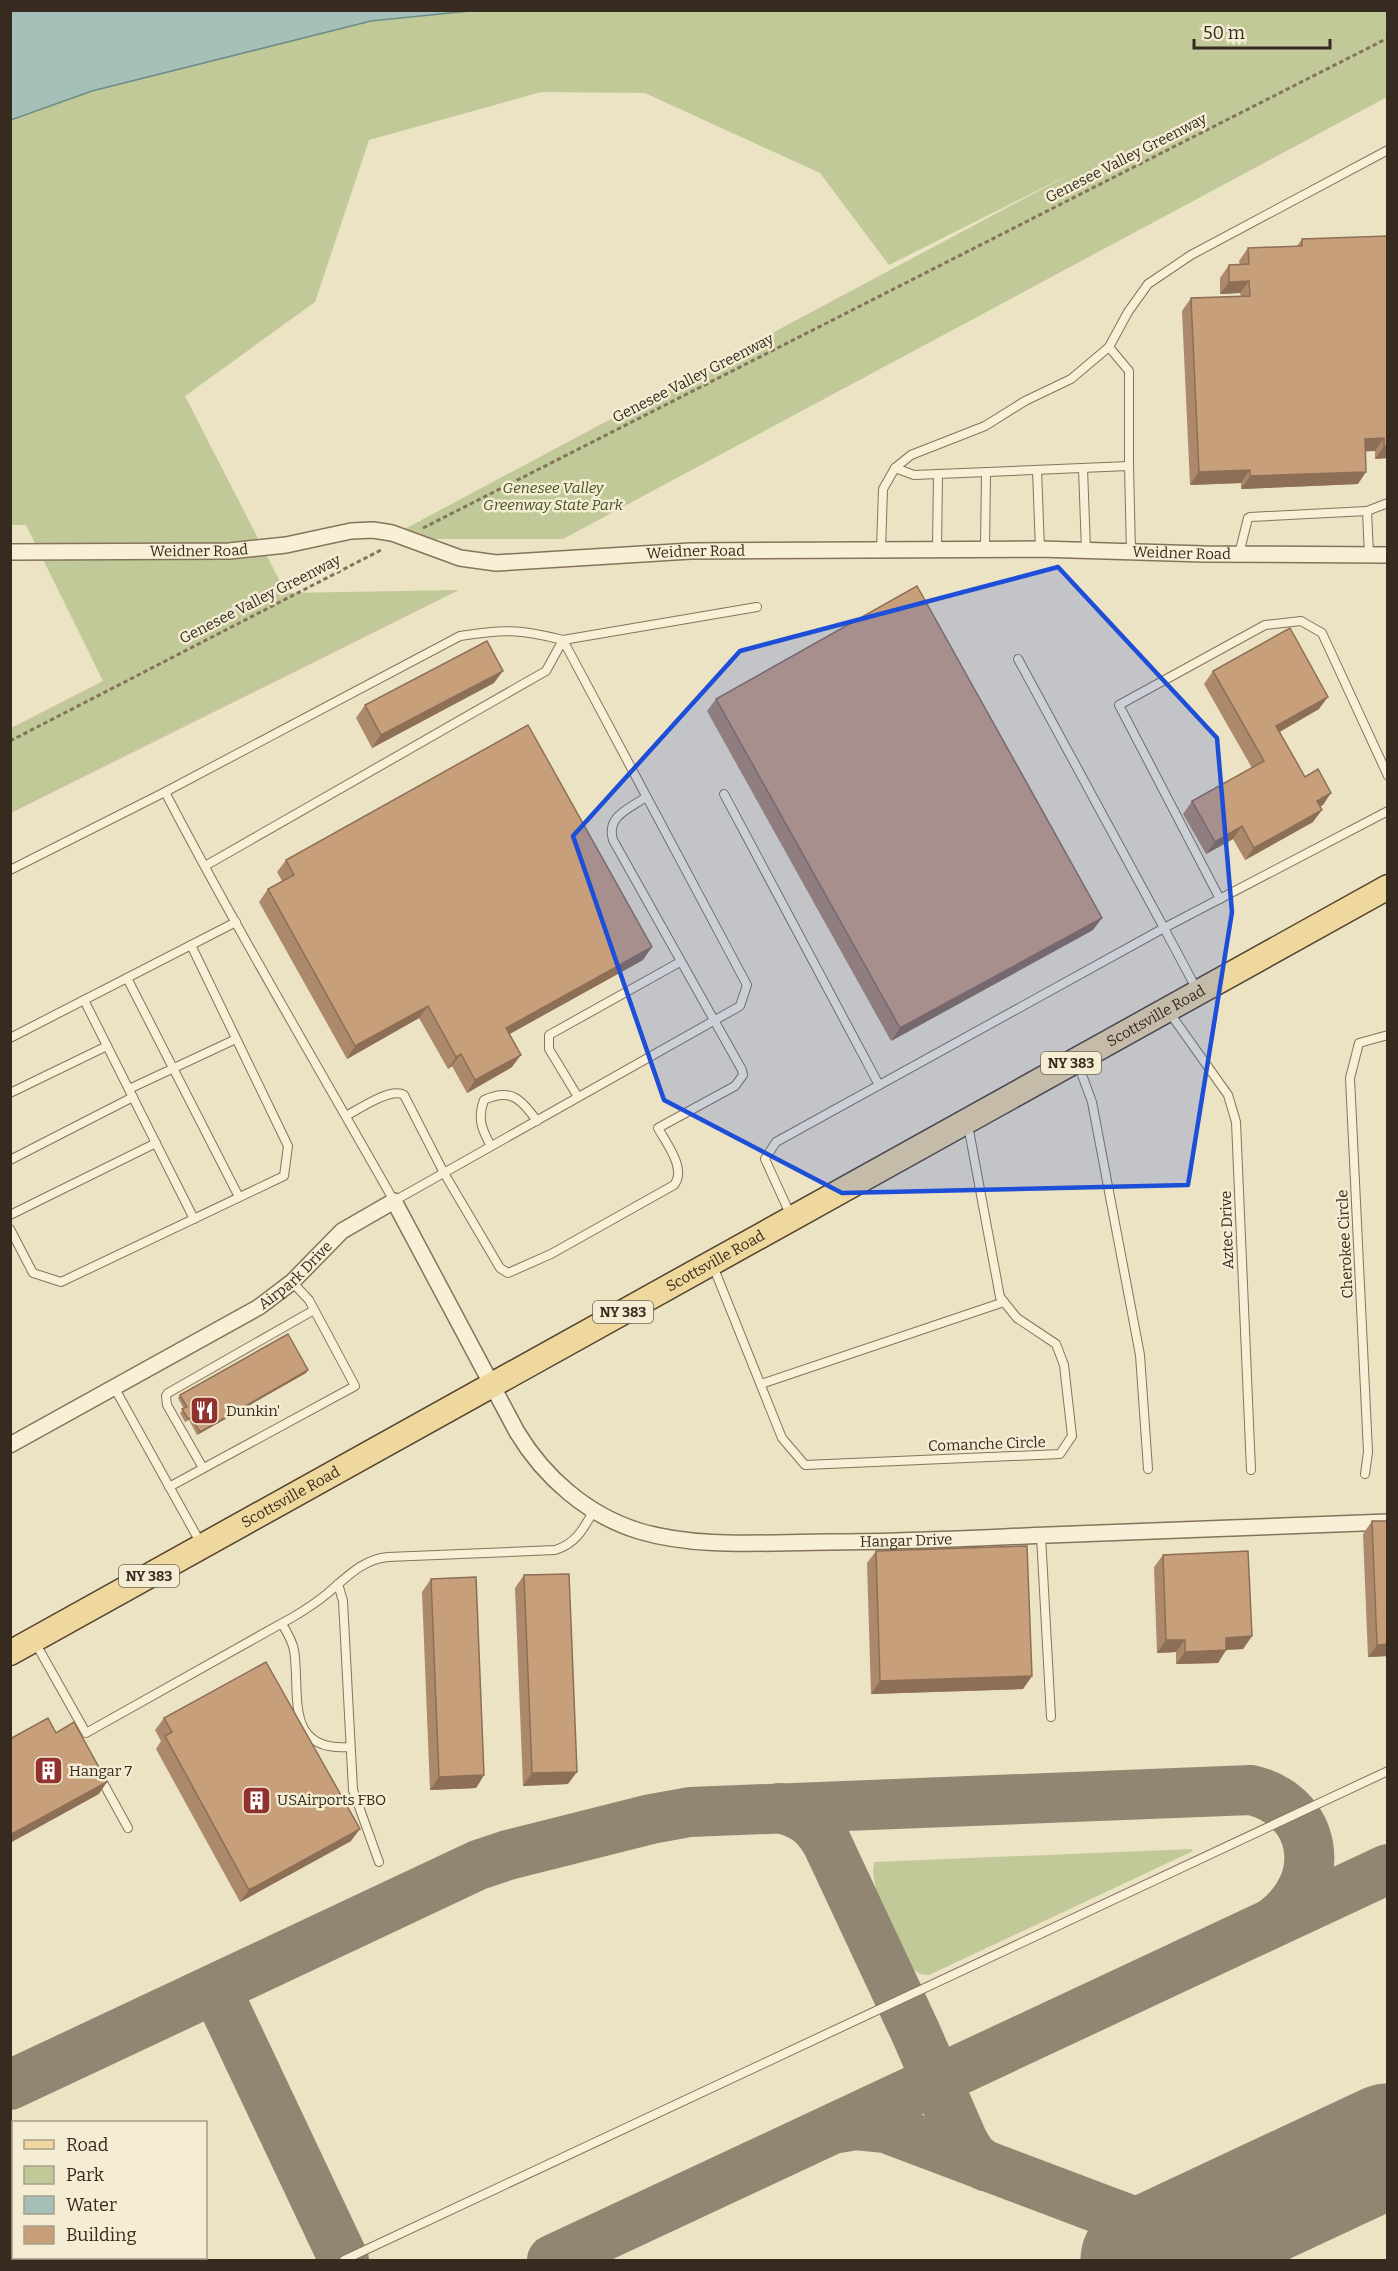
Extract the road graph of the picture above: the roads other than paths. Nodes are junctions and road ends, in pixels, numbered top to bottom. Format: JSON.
{"nodes":[{"id":1,"x":1388,"y":150,"type":"edge"},
{"id":2,"x":1109,"y":347,"type":"junction"},
{"id":3,"x":1129,"y":466,"type":"junction"},
{"id":4,"x":895,"y":468,"type":"junction"},
{"id":5,"x":1083,"y":468,"type":"junction"},
{"id":6,"x":1037,"y":470,"type":"junction"},
{"id":7,"x":986,"y":472,"type":"junction"},
{"id":8,"x":938,"y":474,"type":"junction"},
{"id":9,"x":1388,"y":503,"type":"edge"},
{"id":10,"x":1367,"y":511,"type":"junction"},
{"id":11,"x":985,"y":549,"type":"junction"},
{"id":12,"x":1040,"y":549,"type":"junction"},
{"id":13,"x":881,"y":550,"type":"junction"},
{"id":14,"x":937,"y":550,"type":"junction"},
{"id":15,"x":1086,"y":551,"type":"junction"},
{"id":16,"x":10,"y":552,"type":"edge"},
{"id":17,"x":1131,"y":552,"type":"junction"},
{"id":18,"x":1239,"y":554,"type":"junction"},
{"id":19,"x":1369,"y":555,"type":"junction"},
{"id":20,"x":1388,"y":555,"type":"edge"},
{"id":21,"x":757,"y":607,"type":"dead end"},
{"id":22,"x":563,"y":640,"type":"junction"},
{"id":23,"x":1018,"y":659,"type":"dead end"},
{"id":24,"x":1388,"y":776,"type":"edge"},
{"id":25,"x":165,"y":792,"type":"junction"},
{"id":26,"x":724,"y":794,"type":"dead end"},
{"id":27,"x":646,"y":797,"type":"junction"},
{"id":28,"x":1388,"y":811,"type":"edge"},
{"id":29,"x":205,"y":866,"type":"junction"},
{"id":30,"x":10,"y":870,"type":"edge"},
{"id":31,"x":1388,"y":887,"type":"edge"},
{"id":32,"x":1220,"y":899,"type":"junction"},
{"id":33,"x":236,"y":922,"type":"junction"},
{"id":34,"x":1164,"y":928,"type":"junction"},
{"id":35,"x":191,"y":945,"type":"junction"},
{"id":36,"x":680,"y":962,"type":"junction"},
{"id":37,"x":127,"y":978,"type":"junction"},
{"id":38,"x":1198,"y":992,"type":"junction"},
{"id":39,"x":84,"y":1000,"type":"junction"},
{"id":40,"x":1167,"y":1009,"type":"junction"},
{"id":41,"x":714,"y":1021,"type":"junction"},
{"id":42,"x":1388,"y":1035,"type":"edge"},
{"id":43,"x":10,"y":1038,"type":"edge"},
{"id":44,"x":237,"y":1039,"type":"junction"},
{"id":45,"x":107,"y":1046,"type":"junction"},
{"id":46,"x":1077,"y":1060,"type":"junction"},
{"id":47,"x":173,"y":1068,"type":"junction"},
{"id":48,"x":879,"y":1085,"type":"junction"},
{"id":49,"x":10,"y":1093,"type":"edge"},
{"id":50,"x":131,"y":1093,"type":"junction"},
{"id":51,"x":579,"y":1097,"type":"junction"},
{"id":52,"x":346,"y":1116,"type":"junction"},
{"id":53,"x":537,"y":1120,"type":"junction"},
{"id":54,"x":967,"y":1120,"type":"junction"},
{"id":55,"x":156,"y":1143,"type":"junction"},
{"id":56,"x":491,"y":1146,"type":"junction"},
{"id":57,"x":10,"y":1160,"type":"edge"},
{"id":58,"x":444,"y":1173,"type":"junction"},
{"id":59,"x":239,"y":1197,"type":"junction"},
{"id":60,"x":394,"y":1201,"type":"junction"},
{"id":61,"x":10,"y":1215,"type":"edge"},
{"id":62,"x":792,"y":1218,"type":"junction"},
{"id":63,"x":194,"y":1219,"type":"junction"},
{"id":64,"x":10,"y":1229,"type":"edge"},
{"id":65,"x":712,"y":1262,"type":"junction"},
{"id":66,"x":292,"y":1282,"type":"junction"},
{"id":67,"x":1004,"y":1302,"type":"junction"},
{"id":68,"x":314,"y":1310,"type":"junction"},
{"id":69,"x":492,"y":1384,"type":"junction"},
{"id":70,"x":761,"y":1384,"type":"junction"},
{"id":71,"x":114,"y":1387,"type":"junction"},
{"id":72,"x":10,"y":1445,"type":"edge"},
{"id":73,"x":203,"y":1468,"type":"junction"},
{"id":74,"x":1148,"y":1469,"type":"dead end"},
{"id":75,"x":1251,"y":1470,"type":"dead end"},
{"id":76,"x":1365,"y":1474,"type":"dead end"},
{"id":77,"x":169,"y":1487,"type":"junction"},
{"id":78,"x":594,"y":1510,"type":"junction"},
{"id":79,"x":1388,"y":1522,"type":"edge"},
{"id":80,"x":1041,"y":1536,"type":"junction"},
{"id":81,"x":202,"y":1546,"type":"junction"},
{"id":82,"x":338,"y":1584,"type":"junction"},
{"id":83,"x":282,"y":1624,"type":"junction"},
{"id":84,"x":34,"y":1640,"type":"junction"},
{"id":85,"x":10,"y":1653,"type":"edge"},
{"id":86,"x":1051,"y":1717,"type":"dead end"},
{"id":87,"x":86,"y":1733,"type":"junction"},
{"id":88,"x":78,"y":1737,"type":"edge"},
{"id":89,"x":350,"y":1747,"type":"junction"},
{"id":90,"x":95,"y":1769,"type":"edge"},
{"id":91,"x":1388,"y":1771,"type":"edge"},
{"id":92,"x":128,"y":1828,"type":"dead end"},
{"id":93,"x":379,"y":1862,"type":"dead end"},
{"id":94,"x":344,"y":2260,"type":"edge"}],
"edges":[{"from":1,"to":2,"type":"lane"},
{"from":2,"to":3,"type":"lane"},
{"from":2,"to":4,"type":"lane"},
{"from":3,"to":5,"type":"lane"},
{"from":3,"to":17,"type":"lane"},
{"from":4,"to":8,"type":"lane"},
{"from":4,"to":13,"type":"lane"},
{"from":5,"to":6,"type":"lane"},
{"from":5,"to":15,"type":"lane"},
{"from":6,"to":7,"type":"lane"},
{"from":6,"to":12,"type":"lane"},
{"from":7,"to":8,"type":"lane"},
{"from":7,"to":11,"type":"lane"},
{"from":8,"to":14,"type":"lane"},
{"from":9,"to":10,"type":"lane"},
{"from":10,"to":18,"type":"lane"},
{"from":10,"to":19,"type":"lane"},
{"from":11,"to":12,"type":"street","name":"Weidner Road"},
{"from":11,"to":14,"type":"street","name":"Weidner Road"},
{"from":12,"to":15,"type":"street","name":"Weidner Road"},
{"from":13,"to":14,"type":"street","name":"Weidner Road"},
{"from":13,"to":16,"type":"street","name":"Weidner Road"},
{"from":15,"to":17,"type":"street","name":"Weidner Road"},
{"from":17,"to":18,"type":"street","name":"Weidner Road"},
{"from":18,"to":19,"type":"street","name":"Weidner Road"},
{"from":19,"to":20,"type":"street","name":"Weidner Road"},
{"from":21,"to":22,"type":"lane"},
{"from":22,"to":25,"type":"lane"},
{"from":22,"to":27,"type":"lane"},
{"from":22,"to":29,"type":"lane"},
{"from":23,"to":34,"type":"lane"},
{"from":24,"to":32,"type":"lane"},
{"from":25,"to":29,"type":"lane"},
{"from":25,"to":30,"type":"lane"},
{"from":26,"to":48,"type":"lane"},
{"from":27,"to":36,"type":"lane"},
{"from":27,"to":41,"type":"lane"},
{"from":28,"to":32,"type":"lane"},
{"from":29,"to":33,"type":"lane"},
{"from":31,"to":38,"type":"main road","name":"Scottsville Road","number":"NY 383"},
{"from":32,"to":34,"type":"lane"},
{"from":33,"to":35,"type":"lane"},
{"from":33,"to":52,"type":"lane"},
{"from":34,"to":38,"type":"lane"},
{"from":34,"to":48,"type":"lane"},
{"from":35,"to":37,"type":"lane"},
{"from":35,"to":44,"type":"lane"},
{"from":36,"to":41,"type":"lane"},
{"from":36,"to":51,"type":"lane"},
{"from":37,"to":39,"type":"lane"},
{"from":37,"to":47,"type":"lane"},
{"from":38,"to":40,"type":"main road","name":"Scottsville Road","number":"NY 383"},
{"from":39,"to":43,"type":"lane"},
{"from":39,"to":45,"type":"lane"},
{"from":40,"to":46,"type":"main road","name":"Scottsville Road","number":"NY 383"},
{"from":40,"to":75,"type":"lane","name":"Aztec Drive"},
{"from":41,"to":51,"type":"lane"},
{"from":41,"to":58,"type":"lane"},
{"from":42,"to":76,"type":"lane","name":"Cherokee Circle"},
{"from":44,"to":47,"type":"lane"},
{"from":44,"to":59,"type":"lane"},
{"from":45,"to":49,"type":"lane"},
{"from":45,"to":50,"type":"lane"},
{"from":46,"to":54,"type":"main road","name":"Scottsville Road","number":"NY 383"},
{"from":46,"to":74,"type":"lane"},
{"from":47,"to":50,"type":"lane"},
{"from":47,"to":59,"type":"lane"},
{"from":48,"to":62,"type":"lane"},
{"from":50,"to":55,"type":"lane"},
{"from":50,"to":57,"type":"lane"},
{"from":51,"to":53,"type":"lane"},
{"from":52,"to":58,"type":"lane"},
{"from":52,"to":60,"type":"lane"},
{"from":53,"to":56,"type":"lane"},
{"from":53,"to":56,"type":"lane"},
{"from":54,"to":62,"type":"main road","name":"Scottsville Road","number":"NY 383"},
{"from":54,"to":67,"type":"lane","name":"Comanche Circle"},
{"from":55,"to":61,"type":"lane"},
{"from":55,"to":63,"type":"lane"},
{"from":56,"to":58,"type":"lane"},
{"from":58,"to":60,"type":"lane"},
{"from":59,"to":63,"type":"lane"},
{"from":60,"to":66,"type":"street","name":"Airpark Drive"},
{"from":60,"to":69,"type":"street"},
{"from":62,"to":65,"type":"main road","name":"Scottsville Road","number":"NY 383"},
{"from":63,"to":64,"type":"lane"},
{"from":65,"to":69,"type":"main road","name":"Scottsville Road","number":"NY 383"},
{"from":65,"to":70,"type":"lane","name":"Comanche Circle"},
{"from":66,"to":68,"type":"lane"},
{"from":66,"to":71,"type":"street","name":"Airpark Drive"},
{"from":67,"to":70,"type":"lane"},
{"from":67,"to":70,"type":"lane","name":"Comanche Circle"},
{"from":68,"to":73,"type":"lane"},
{"from":68,"to":73,"type":"lane"},
{"from":69,"to":78,"type":"street","name":"Hangar Drive"},
{"from":69,"to":81,"type":"main road","name":"Scottsville Road","number":"NY 383"},
{"from":71,"to":72,"type":"street","name":"Airpark Drive"},
{"from":71,"to":77,"type":"lane"},
{"from":73,"to":77,"type":"lane"},
{"from":77,"to":81,"type":"lane"},
{"from":78,"to":80,"type":"street","name":"Hangar Drive"},
{"from":78,"to":82,"type":"lane"},
{"from":79,"to":80,"type":"street","name":"Hangar Drive"},
{"from":80,"to":86,"type":"lane"},
{"from":81,"to":84,"type":"main road","name":"Scottsville Road","number":"NY 383"},
{"from":82,"to":83,"type":"lane"},
{"from":82,"to":89,"type":"lane"},
{"from":83,"to":87,"type":"lane"},
{"from":83,"to":89,"type":"lane"},
{"from":84,"to":85,"type":"main road","name":"Scottsville Road","number":"NY 383"},
{"from":84,"to":87,"type":"lane"},
{"from":87,"to":88,"type":"lane"},
{"from":89,"to":93,"type":"lane"},
{"from":90,"to":92,"type":"lane"},
{"from":91,"to":94,"type":"lane"}]}
